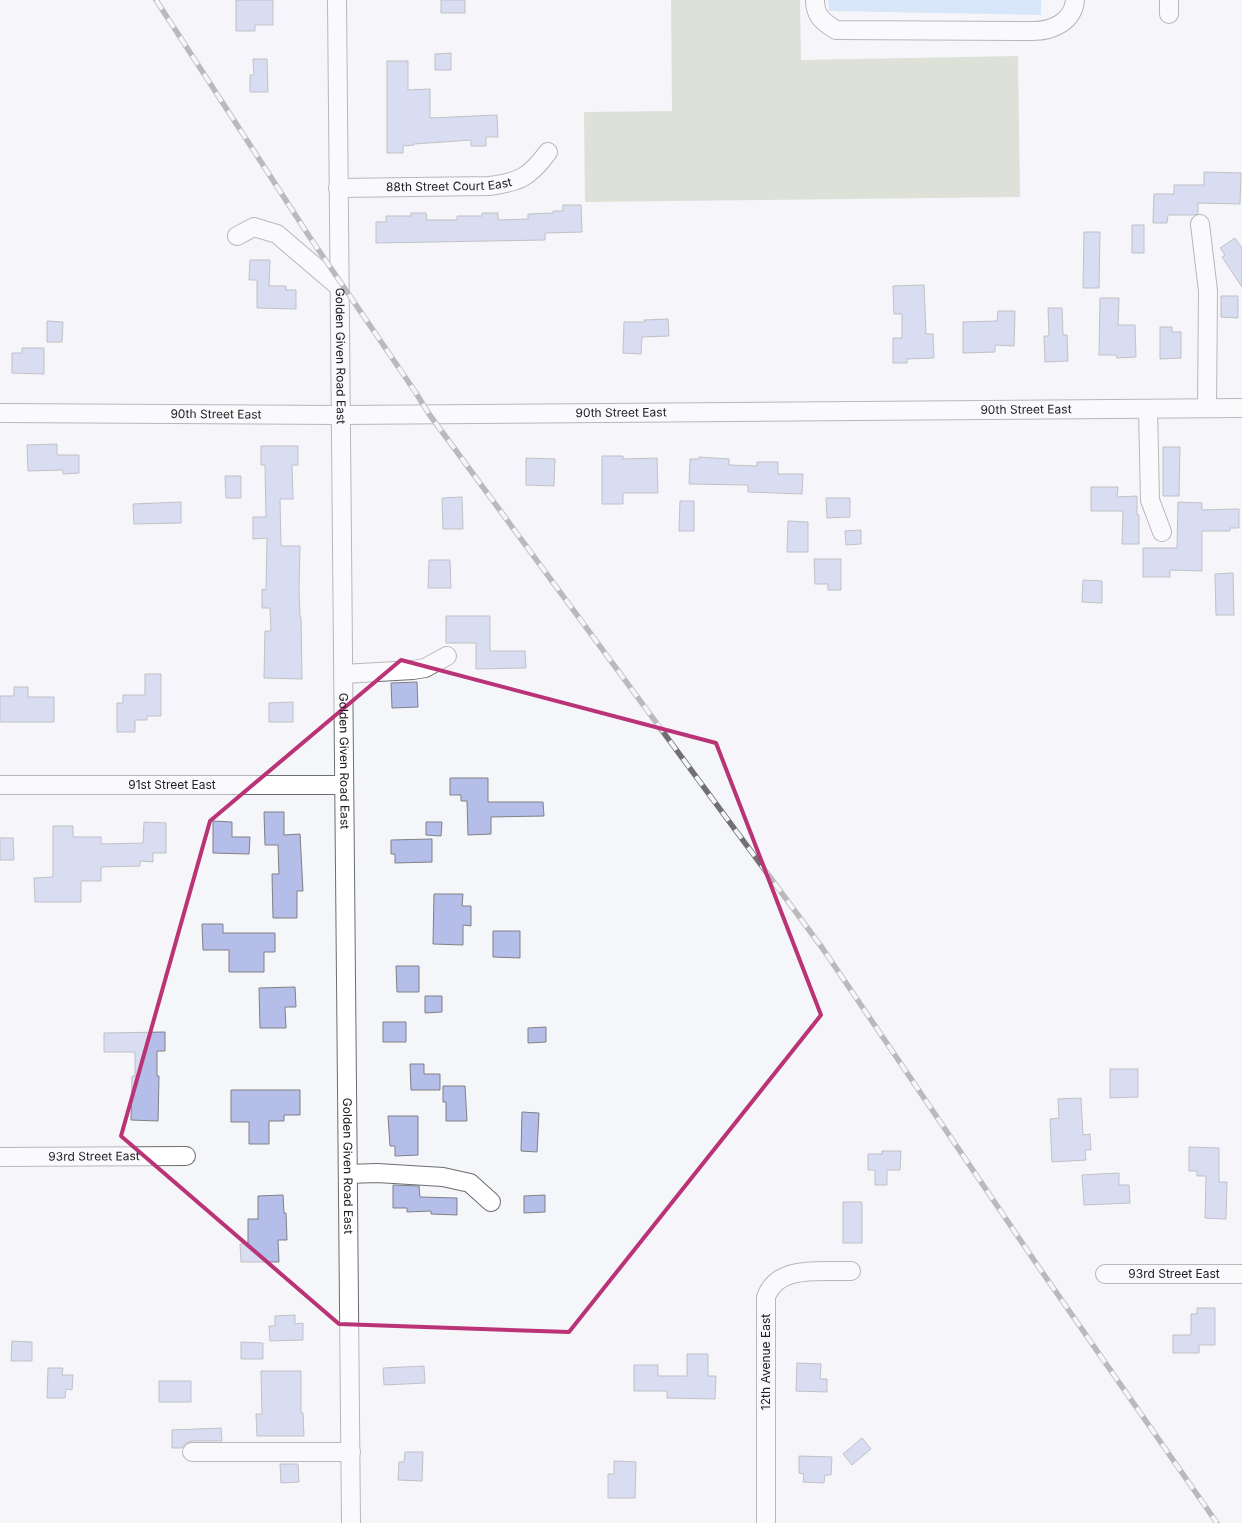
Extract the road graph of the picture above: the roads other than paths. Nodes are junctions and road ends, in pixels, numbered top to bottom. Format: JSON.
{"nodes":[{"id":1,"x":337,"y":0,"type":"edge"},
{"id":2,"x":815,"y":0,"type":"edge"},
{"id":3,"x":1075,"y":0,"type":"edge"},
{"id":4,"x":548,"y":152,"type":"dead end"},
{"id":5,"x":338,"y":188,"type":"junction"},
{"id":6,"x":1200,"y":224,"type":"dead end"},
{"id":7,"x":237,"y":236,"type":"dead end"},
{"id":8,"x":339,"y":287,"type":"junction"},
{"id":9,"x":1207,"y":408,"type":"junction"},
{"id":10,"x":1242,"y":408,"type":"edge"},
{"id":11,"x":1148,"y":409,"type":"junction"},
{"id":12,"x":0,"y":413,"type":"edge"},
{"id":13,"x":340,"y":415,"type":"junction"},
{"id":14,"x":1162,"y":532,"type":"dead end"},
{"id":15,"x":447,"y":656,"type":"dead end"},
{"id":16,"x":343,"y":674,"type":"junction"},
{"id":17,"x":0,"y":785,"type":"edge"},
{"id":18,"x":344,"y":785,"type":"junction"},
{"id":19,"x":186,"y":1156,"type":"dead end"},
{"id":20,"x":0,"y":1157,"type":"edge"},
{"id":21,"x":348,"y":1174,"type":"junction"},
{"id":22,"x":491,"y":1202,"type":"dead end"},
{"id":23,"x":851,"y":1271,"type":"dead end"},
{"id":24,"x":1105,"y":1274,"type":"dead end"},
{"id":25,"x":1242,"y":1274,"type":"edge"},
{"id":26,"x":192,"y":1452,"type":"dead end"},
{"id":27,"x":351,"y":1452,"type":"junction"},
{"id":28,"x":351,"y":1523,"type":"edge"},
{"id":29,"x":766,"y":1523,"type":"edge"}],
"edges":[{"from":1,"to":5,"type":"street","name":"Golden Given Road East"},
{"from":2,"to":3,"type":"street"},
{"from":4,"to":5,"type":"street","name":"88th Street Court East"},
{"from":5,"to":8,"type":"street","name":"Golden Given Road East"},
{"from":6,"to":9,"type":"street"},
{"from":7,"to":8,"type":"street"},
{"from":8,"to":13,"type":"street","name":"Golden Given Road East"},
{"from":9,"to":10,"type":"street","name":"90th Street East"},
{"from":9,"to":11,"type":"street","name":"90th Street East"},
{"from":11,"to":13,"type":"street","name":"90th Street East"},
{"from":11,"to":14,"type":"street"},
{"from":12,"to":13,"type":"street","name":"90th Street East"},
{"from":13,"to":16,"type":"street","name":"Golden Given Road East"},
{"from":15,"to":16,"type":"street"},
{"from":16,"to":18,"type":"street","name":"Golden Given Road East"},
{"from":17,"to":18,"type":"street","name":"91st Street East"},
{"from":18,"to":21,"type":"street","name":"Golden Given Road East"},
{"from":19,"to":20,"type":"street","name":"93rd Street East"},
{"from":21,"to":22,"type":"street"},
{"from":21,"to":27,"type":"street","name":"Golden Given Road East"},
{"from":23,"to":29,"type":"street","name":"12th Avenue East"},
{"from":24,"to":25,"type":"street","name":"93rd Street East"},
{"from":26,"to":27,"type":"street"},
{"from":27,"to":28,"type":"street","name":"Golden Given Road East"}]}
